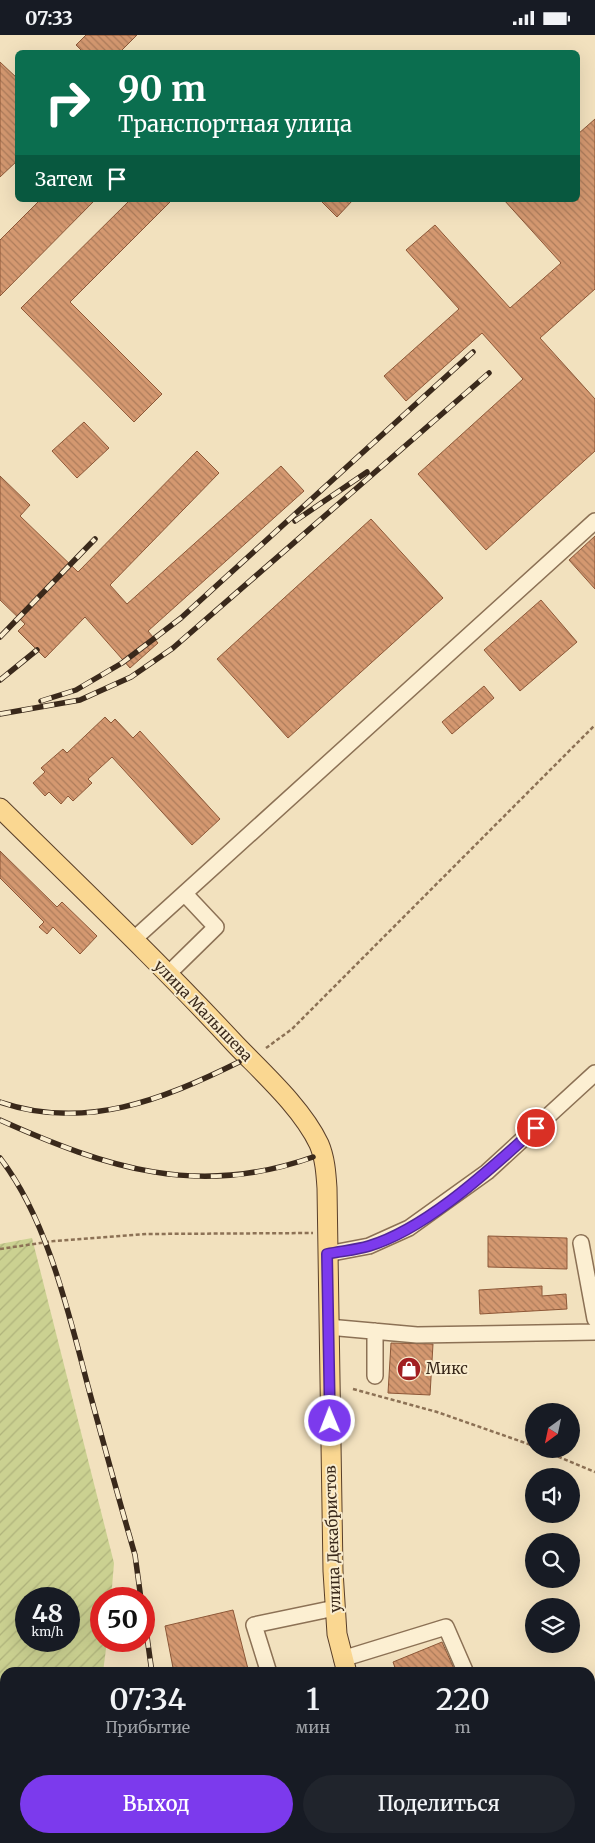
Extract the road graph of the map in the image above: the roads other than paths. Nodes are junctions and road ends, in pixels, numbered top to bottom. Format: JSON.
{"nodes":[{"id":1,"x":595,"y":521,"type":"edge"},
{"id":2,"x":0,"y":808,"type":"edge"},
{"id":3,"x":185,"y":894,"type":"junction"},
{"id":4,"x":133,"y":940,"type":"junction"},
{"id":5,"x":168,"y":974,"type":"junction"},
{"id":6,"x":595,"y":1073,"type":"edge"},
{"id":7,"x":581,"y":1243,"type":"dead end"},
{"id":8,"x":327,"y":1254,"type":"junction"},
{"id":9,"x":595,"y":1319,"type":"edge"},
{"id":10,"x":328,"y":1327,"type":"junction"},
{"id":11,"x":375,"y":1331,"type":"junction"},
{"id":12,"x":595,"y":1332,"type":"edge"},
{"id":13,"x":376,"y":1376,"type":"dead end"},
{"id":14,"x":335,"y":1608,"type":"junction"},
{"id":15,"x":345,"y":1666,"type":"edge"},
{"id":16,"x":267,"y":1667,"type":"edge"},
{"id":17,"x":463,"y":1667,"type":"edge"}],
"edges":[{"from":1,"to":3,"type":"street"},
{"from":2,"to":4,"type":"main road","name":"улица Малышева"},
{"from":3,"to":4,"type":"street"},
{"from":3,"to":5,"type":"street"},
{"from":4,"to":5,"type":"main road","name":"улица Малышева"},
{"from":5,"to":8,"type":"main road","name":"улица Малышева"},
{"from":6,"to":8,"type":"street"},
{"from":7,"to":9,"type":"street"},
{"from":8,"to":10,"type":"main road","name":"улица Декабристов"},
{"from":10,"to":11,"type":"street"},
{"from":10,"to":14,"type":"main road","name":"улица Декабристов"},
{"from":11,"to":12,"type":"street"},
{"from":11,"to":13,"type":"street"},
{"from":14,"to":15,"type":"main road","name":"улица Декабристов"},
{"from":14,"to":16,"type":"street"},
{"from":15,"to":17,"type":"street"}]}
